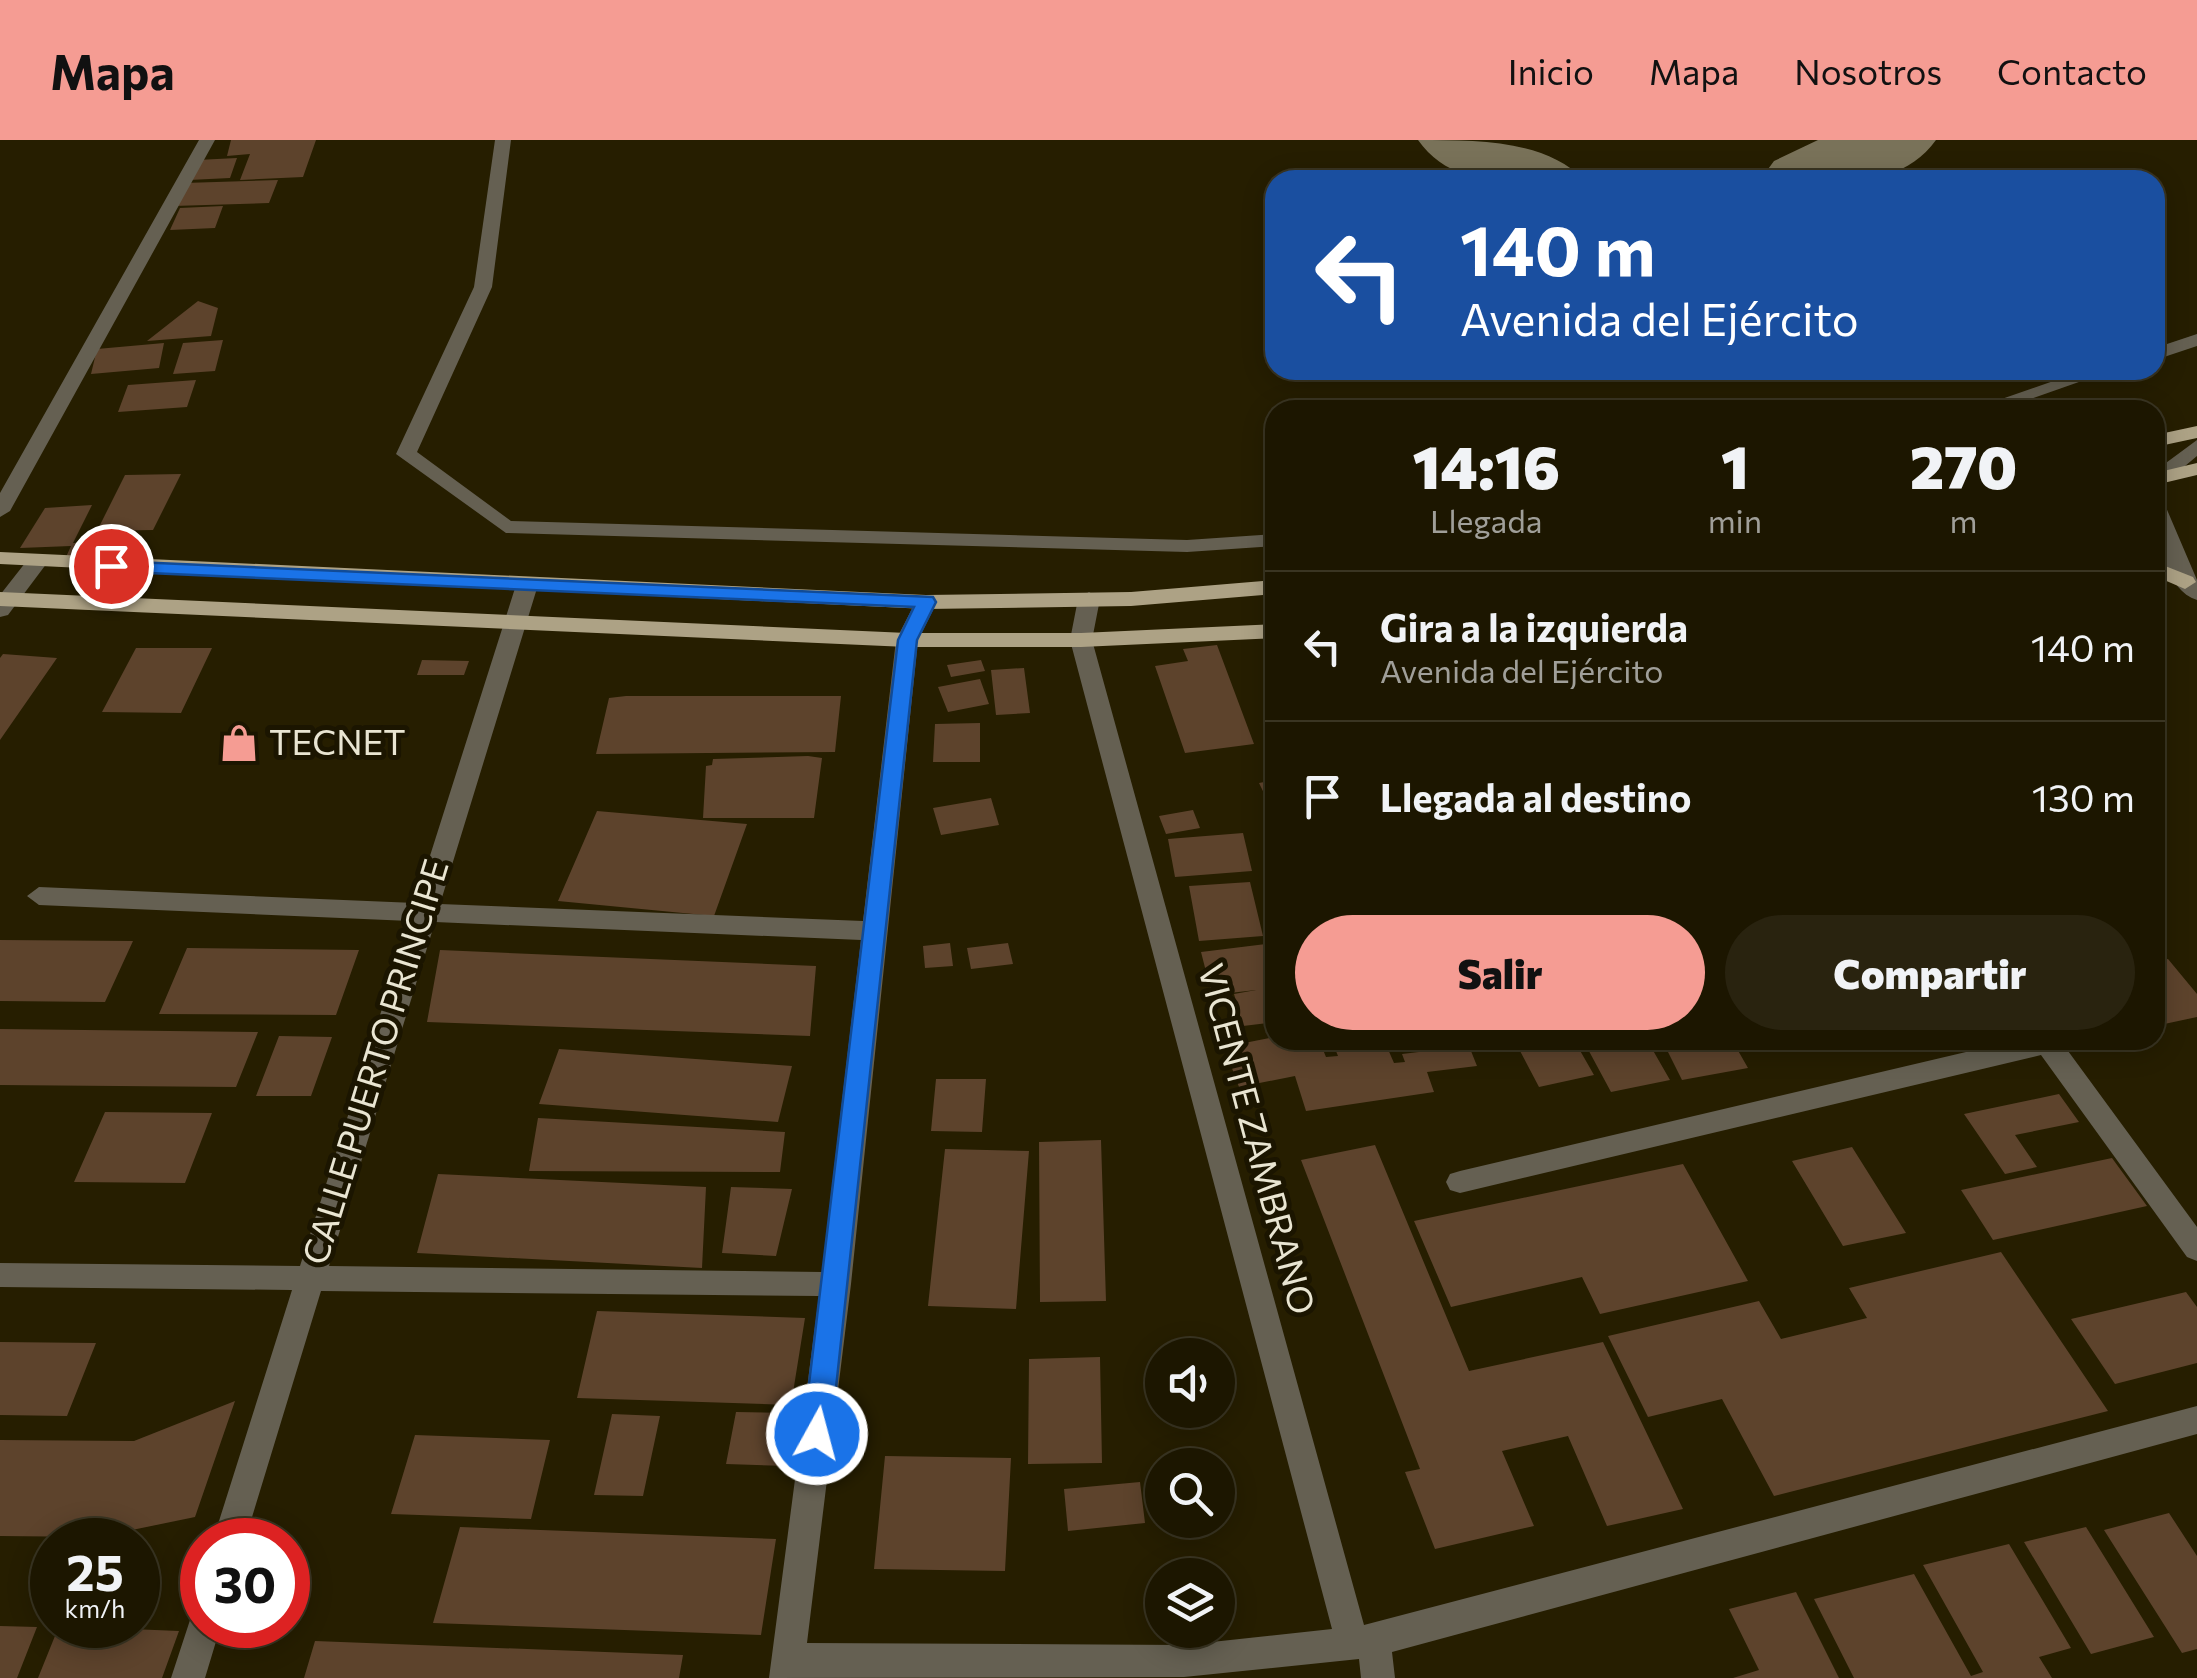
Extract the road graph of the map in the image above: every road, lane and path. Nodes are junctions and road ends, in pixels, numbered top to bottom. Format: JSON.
{"nodes":[{"id":1,"x":207,"y":140,"type":"edge"},
{"id":2,"x":503,"y":140,"type":"edge"},
{"id":3,"x":2197,"y":340,"type":"edge"},
{"id":4,"x":2165,"y":351,"type":"edge"},
{"id":5,"x":2073,"y":380,"type":"edge"},
{"id":6,"x":2011,"y":400,"type":"edge"},
{"id":7,"x":2197,"y":432,"type":"edge"},
{"id":8,"x":2165,"y":440,"type":"edge"},
{"id":9,"x":2197,"y":446,"type":"edge"},
{"id":10,"x":2197,"y":469,"type":"edge"},
{"id":11,"x":2165,"y":475,"type":"edge"},
{"id":12,"x":2165,"y":480,"type":"edge"},
{"id":13,"x":0,"y":510,"type":"edge"},
{"id":14,"x":2165,"y":538,"type":"edge"},
{"id":15,"x":1265,"y":541,"type":"edge"},
{"id":16,"x":2165,"y":542,"type":"edge"},
{"id":17,"x":2197,"y":557,"type":"edge"},
{"id":18,"x":0,"y":558,"type":"edge"},
{"id":19,"x":36,"y":563,"type":"junction"},
{"id":20,"x":2165,"y":573,"type":"edge"},
{"id":21,"x":527,"y":586,"type":"junction"},
{"id":22,"x":2191,"y":587,"type":"edge"},
{"id":23,"x":1265,"y":588,"type":"edge"},
{"id":24,"x":1089,"y":600,"type":"junction"},
{"id":25,"x":926,"y":602,"type":"junction"},
{"id":26,"x":2,"y":603,"type":"edge"},
{"id":27,"x":516,"y":622,"type":"junction"},
{"id":28,"x":1265,"y":631,"type":"edge"},
{"id":29,"x":908,"y":640,"type":"junction"},
{"id":30,"x":1081,"y":640,"type":"junction"},
{"id":31,"x":39,"y":896,"type":"dead end"},
{"id":32,"x":423,"y":912,"type":"junction"},
{"id":33,"x":872,"y":931,"type":"junction"},
{"id":34,"x":2009,"y":1050,"type":"edge"},
{"id":35,"x":2053,"y":1050,"type":"edge"},
{"id":36,"x":1460,"y":1182,"type":"dead end"},
{"id":37,"x":2197,"y":1249,"type":"edge"},
{"id":38,"x":0,"y":1275,"type":"edge"},
{"id":39,"x":309,"y":1277,"type":"junction"},
{"id":40,"x":836,"y":1284,"type":"junction"},
{"id":41,"x":2197,"y":1420,"type":"edge"},
{"id":42,"x":237,"y":1518,"type":"edge"},
{"id":43,"x":1363,"y":1641,"type":"junction"},
{"id":44,"x":197,"y":1648,"type":"edge"},
{"id":45,"x":788,"y":1669,"type":"edge"},
{"id":46,"x":1184,"y":1670,"type":"edge"},
{"id":47,"x":188,"y":1678,"type":"edge"},
{"id":48,"x":1378,"y":1678,"type":"edge"}],
"edges":[{"from":1,"to":13,"type":"street"},
{"from":2,"to":15,"type":"street"},
{"from":3,"to":4,"type":"street"},
{"from":5,"to":6,"type":"street"},
{"from":7,"to":8,"type":"main road"},
{"from":9,"to":11,"type":"street"},
{"from":10,"to":12,"type":"main road"},
{"from":14,"to":17,"type":"street"},
{"from":16,"to":22,"type":"street"},
{"from":18,"to":19,"type":"main road"},
{"from":19,"to":21,"type":"main road"},
{"from":19,"to":26,"type":"street"},
{"from":20,"to":22,"type":"main road"},
{"from":21,"to":25,"type":"main road"},
{"from":21,"to":27,"type":"street","name":"CALLE PUERTO PRINCIPE"},
{"from":23,"to":24,"type":"main road"},
{"from":24,"to":25,"type":"main road"},
{"from":24,"to":30,"type":"street","name":"VICENTE ZAMBRANO"},
{"from":25,"to":29,"type":"street"},
{"from":26,"to":27,"type":"main road"},
{"from":27,"to":29,"type":"main road"},
{"from":27,"to":32,"type":"street","name":"CALLE PUERTO PRINCIPE"},
{"from":28,"to":30,"type":"main road"},
{"from":29,"to":30,"type":"main road"},
{"from":29,"to":33,"type":"street"},
{"from":30,"to":43,"type":"street","name":"VICENTE ZAMBRANO"},
{"from":31,"to":32,"type":"street"},
{"from":32,"to":33,"type":"street"},
{"from":32,"to":39,"type":"street","name":"CALLE PUERTO PRINCIPE"},
{"from":33,"to":40,"type":"street"},
{"from":34,"to":36,"type":"street"},
{"from":35,"to":37,"type":"street"},
{"from":38,"to":39,"type":"street"},
{"from":39,"to":40,"type":"street"},
{"from":39,"to":42,"type":"street","name":"CALLE PUERTO PRINCIPE"},
{"from":40,"to":45,"type":"street"},
{"from":41,"to":43,"type":"street"},
{"from":43,"to":46,"type":"street"},
{"from":43,"to":48,"type":"street","name":"VICENTE ZAMBRANO"},
{"from":44,"to":47,"type":"street"},
{"from":45,"to":46,"type":"street"}]}
